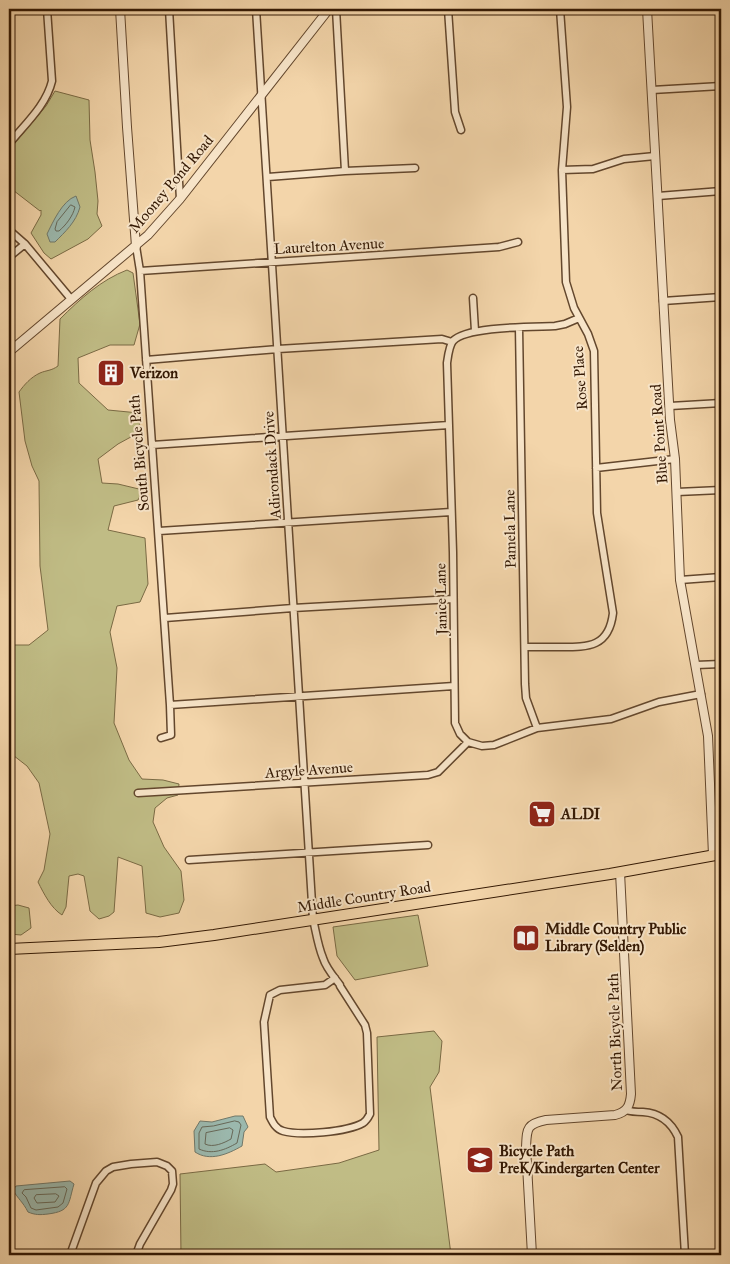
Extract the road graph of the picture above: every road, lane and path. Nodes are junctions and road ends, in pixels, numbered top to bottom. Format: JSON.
{"nodes":[{"id":1,"x":47,"y":9,"type":"edge"},
{"id":2,"x":120,"y":9,"type":"edge"},
{"id":3,"x":169,"y":9,"type":"edge"},
{"id":4,"x":256,"y":9,"type":"edge"},
{"id":5,"x":329,"y":9,"type":"edge"},
{"id":6,"x":336,"y":9,"type":"edge"},
{"id":7,"x":448,"y":9,"type":"edge"},
{"id":8,"x":560,"y":9,"type":"edge"},
{"id":9,"x":647,"y":9,"type":"edge"},
{"id":10,"x":721,"y":86,"type":"edge"},
{"id":11,"x":652,"y":90,"type":"junction"},
{"id":12,"x":262,"y":94,"type":"junction"},
{"id":13,"x":461,"y":130,"type":"dead end"},
{"id":14,"x":10,"y":140,"type":"edge"},
{"id":15,"x":655,"y":156,"type":"junction"},
{"id":16,"x":415,"y":168,"type":"dead end"},
{"id":17,"x":562,"y":170,"type":"junction"},
{"id":18,"x":345,"y":171,"type":"junction"},
{"id":19,"x":268,"y":176,"type":"junction"},
{"id":20,"x":721,"y":191,"type":"edge"},
{"id":21,"x":658,"y":196,"type":"junction"},
{"id":22,"x":180,"y":199,"type":"junction"},
{"id":23,"x":9,"y":230,"type":"edge"},
{"id":24,"x":518,"y":242,"type":"dead end"},
{"id":25,"x":25,"y":244,"type":"junction"},
{"id":26,"x":136,"y":246,"type":"junction"},
{"id":27,"x":9,"y":257,"type":"edge"},
{"id":28,"x":272,"y":262,"type":"junction"},
{"id":29,"x":140,"y":271,"type":"junction"},
{"id":30,"x":721,"y":297,"type":"edge"},
{"id":31,"x":473,"y":298,"type":"dead end"},
{"id":32,"x":70,"y":299,"type":"junction"},
{"id":33,"x":663,"y":301,"type":"junction"},
{"id":34,"x":578,"y":318,"type":"junction"},
{"id":35,"x":519,"y":328,"type":"junction"},
{"id":36,"x":475,"y":331,"type":"junction"},
{"id":37,"x":452,"y":342,"type":"junction"},
{"id":38,"x":278,"y":349,"type":"junction"},
{"id":39,"x":9,"y":352,"type":"edge"},
{"id":40,"x":146,"y":360,"type":"junction"},
{"id":41,"x":721,"y":403,"type":"edge"},
{"id":42,"x":670,"y":406,"type":"junction"},
{"id":43,"x":449,"y":425,"type":"junction"},
{"id":44,"x":283,"y":436,"type":"junction"},
{"id":45,"x":152,"y":445,"type":"junction"},
{"id":46,"x":675,"y":459,"type":"junction"},
{"id":47,"x":596,"y":468,"type":"junction"},
{"id":48,"x":721,"y":490,"type":"edge"},
{"id":49,"x":677,"y":492,"type":"junction"},
{"id":50,"x":451,"y":512,"type":"junction"},
{"id":51,"x":288,"y":522,"type":"junction"},
{"id":52,"x":159,"y":531,"type":"junction"},
{"id":53,"x":721,"y":577,"type":"edge"},
{"id":54,"x":680,"y":580,"type":"junction"},
{"id":55,"x":453,"y":600,"type":"junction"},
{"id":56,"x":293,"y":608,"type":"junction"},
{"id":57,"x":164,"y":618,"type":"junction"},
{"id":58,"x":525,"y":647,"type":"junction"},
{"id":59,"x":721,"y":664,"type":"edge"},
{"id":60,"x":696,"y":665,"type":"junction"},
{"id":61,"x":454,"y":686,"type":"junction"},
{"id":62,"x":701,"y":694,"type":"junction"},
{"id":63,"x":298,"y":696,"type":"junction"},
{"id":64,"x":170,"y":705,"type":"junction"},
{"id":65,"x":537,"y":728,"type":"junction"},
{"id":66,"x":161,"y":738,"type":"dead end"},
{"id":67,"x":468,"y":742,"type":"junction"},
{"id":68,"x":304,"y":782,"type":"junction"},
{"id":69,"x":138,"y":794,"type":"dead end"},
{"id":70,"x":428,"y":845,"type":"dead end"},
{"id":71,"x":309,"y":854,"type":"junction"},
{"id":72,"x":717,"y":855,"type":"edge"},
{"id":73,"x":189,"y":860,"type":"dead end"},
{"id":74,"x":620,"y":872,"type":"junction"},
{"id":75,"x":313,"y":919,"type":"junction"},
{"id":76,"x":9,"y":949,"type":"edge"},
{"id":77,"x":335,"y":978,"type":"junction"},
{"id":78,"x":626,"y":1110,"type":"junction"},
{"id":79,"x":70,"y":1255,"type":"edge"},
{"id":80,"x":136,"y":1255,"type":"edge"},
{"id":81,"x":532,"y":1255,"type":"edge"},
{"id":82,"x":685,"y":1255,"type":"edge"}],
"edges":[{"from":1,"to":14,"type":"street"},
{"from":2,"to":26,"type":"street","name":"South Bicycle Path"},
{"from":3,"to":22,"type":"street"},
{"from":4,"to":12,"type":"street","name":"Adirondack Drive"},
{"from":5,"to":12,"type":"street","name":"Mooney Pond Road"},
{"from":6,"to":18,"type":"street"},
{"from":7,"to":13,"type":"street"},
{"from":8,"to":17,"type":"street","name":"Rose Place"},
{"from":9,"to":11,"type":"street","name":"Blue Point Road"},
{"from":10,"to":11,"type":"street"},
{"from":11,"to":15,"type":"street","name":"Blue Point Road"},
{"from":12,"to":19,"type":"street","name":"Adirondack Drive"},
{"from":12,"to":22,"type":"street","name":"Mooney Pond Road"},
{"from":15,"to":17,"type":"street"},
{"from":15,"to":21,"type":"street","name":"Blue Point Road"},
{"from":16,"to":18,"type":"street"},
{"from":17,"to":34,"type":"street","name":"Rose Place"},
{"from":18,"to":19,"type":"street"},
{"from":19,"to":28,"type":"street","name":"Adirondack Drive"},
{"from":20,"to":21,"type":"street"},
{"from":21,"to":33,"type":"street","name":"Blue Point Road"},
{"from":22,"to":26,"type":"street","name":"Mooney Pond Road"},
{"from":23,"to":25,"type":"street"},
{"from":24,"to":28,"type":"street","name":"Laurelton Avenue"},
{"from":25,"to":27,"type":"street"},
{"from":25,"to":32,"type":"street"},
{"from":26,"to":29,"type":"street","name":"South Bicycle Path"},
{"from":26,"to":32,"type":"street","name":"Mooney Pond Road"},
{"from":28,"to":29,"type":"street","name":"Laurelton Avenue"},
{"from":28,"to":38,"type":"street","name":"Adirondack Drive"},
{"from":29,"to":40,"type":"street","name":"South Bicycle Path"},
{"from":30,"to":33,"type":"street"},
{"from":31,"to":36,"type":"street"},
{"from":32,"to":39,"type":"street","name":"Mooney Pond Road"},
{"from":33,"to":42,"type":"street","name":"Blue Point Road"},
{"from":34,"to":35,"type":"street"},
{"from":34,"to":47,"type":"street","name":"Rose Place"},
{"from":35,"to":36,"type":"street"},
{"from":35,"to":58,"type":"street","name":"Pamela Lane"},
{"from":36,"to":37,"type":"street"},
{"from":37,"to":38,"type":"street"},
{"from":37,"to":43,"type":"street","name":"Janice Lane"},
{"from":38,"to":40,"type":"street"},
{"from":38,"to":44,"type":"street","name":"Adirondack Drive"},
{"from":40,"to":45,"type":"street","name":"South Bicycle Path"},
{"from":41,"to":42,"type":"street"},
{"from":42,"to":46,"type":"street","name":"Blue Point Road"},
{"from":43,"to":44,"type":"street"},
{"from":43,"to":50,"type":"street","name":"Janice Lane"},
{"from":44,"to":45,"type":"street"},
{"from":44,"to":51,"type":"street","name":"Adirondack Drive"},
{"from":45,"to":52,"type":"street","name":"South Bicycle Path"},
{"from":46,"to":47,"type":"street"},
{"from":46,"to":49,"type":"street","name":"Blue Point Road"},
{"from":47,"to":58,"type":"street","name":"Rose Place"},
{"from":48,"to":49,"type":"street"},
{"from":49,"to":54,"type":"street","name":"Blue Point Road"},
{"from":50,"to":51,"type":"street"},
{"from":50,"to":55,"type":"street","name":"Janice Lane"},
{"from":51,"to":52,"type":"street"},
{"from":51,"to":56,"type":"street","name":"Adirondack Drive"},
{"from":52,"to":57,"type":"street","name":"South Bicycle Path"},
{"from":53,"to":54,"type":"street"},
{"from":54,"to":60,"type":"street","name":"Blue Point Road"},
{"from":55,"to":56,"type":"street"},
{"from":55,"to":61,"type":"street","name":"Janice Lane"},
{"from":56,"to":57,"type":"street"},
{"from":56,"to":63,"type":"street","name":"Adirondack Drive"},
{"from":57,"to":64,"type":"street","name":"South Bicycle Path"},
{"from":58,"to":65,"type":"street","name":"Pamela Lane"},
{"from":59,"to":60,"type":"street"},
{"from":60,"to":62,"type":"street","name":"Blue Point Road"},
{"from":61,"to":63,"type":"street"},
{"from":61,"to":67,"type":"street","name":"Janice Lane"},
{"from":62,"to":65,"type":"street"},
{"from":62,"to":72,"type":"street","name":"Blue Point Road"},
{"from":63,"to":64,"type":"street"},
{"from":63,"to":68,"type":"street","name":"Adirondack Drive"},
{"from":64,"to":66,"type":"street","name":"South Bicycle Path"},
{"from":65,"to":67,"type":"street"},
{"from":67,"to":68,"type":"street","name":"Argyle Avenue"},
{"from":68,"to":69,"type":"street","name":"Argyle Avenue"},
{"from":68,"to":71,"type":"street","name":"Adirondack Drive"},
{"from":70,"to":71,"type":"street"},
{"from":71,"to":73,"type":"street"},
{"from":71,"to":75,"type":"street","name":"Adirondack Drive"},
{"from":72,"to":74,"type":"main road","name":"Middle Country Road"},
{"from":74,"to":75,"type":"main road","name":"Middle Country Road"},
{"from":74,"to":78,"type":"street","name":"North Bicycle Path"},
{"from":75,"to":76,"type":"main road","name":"Middle Country Road"},
{"from":75,"to":77,"type":"street","name":"Adirondack Drive"},
{"from":77,"to":77,"type":"street","name":"Adirondack Drive"},
{"from":78,"to":81,"type":"street","name":"North Bicycle Path"},
{"from":78,"to":82,"type":"street"},
{"from":79,"to":80,"type":"street"}]}
